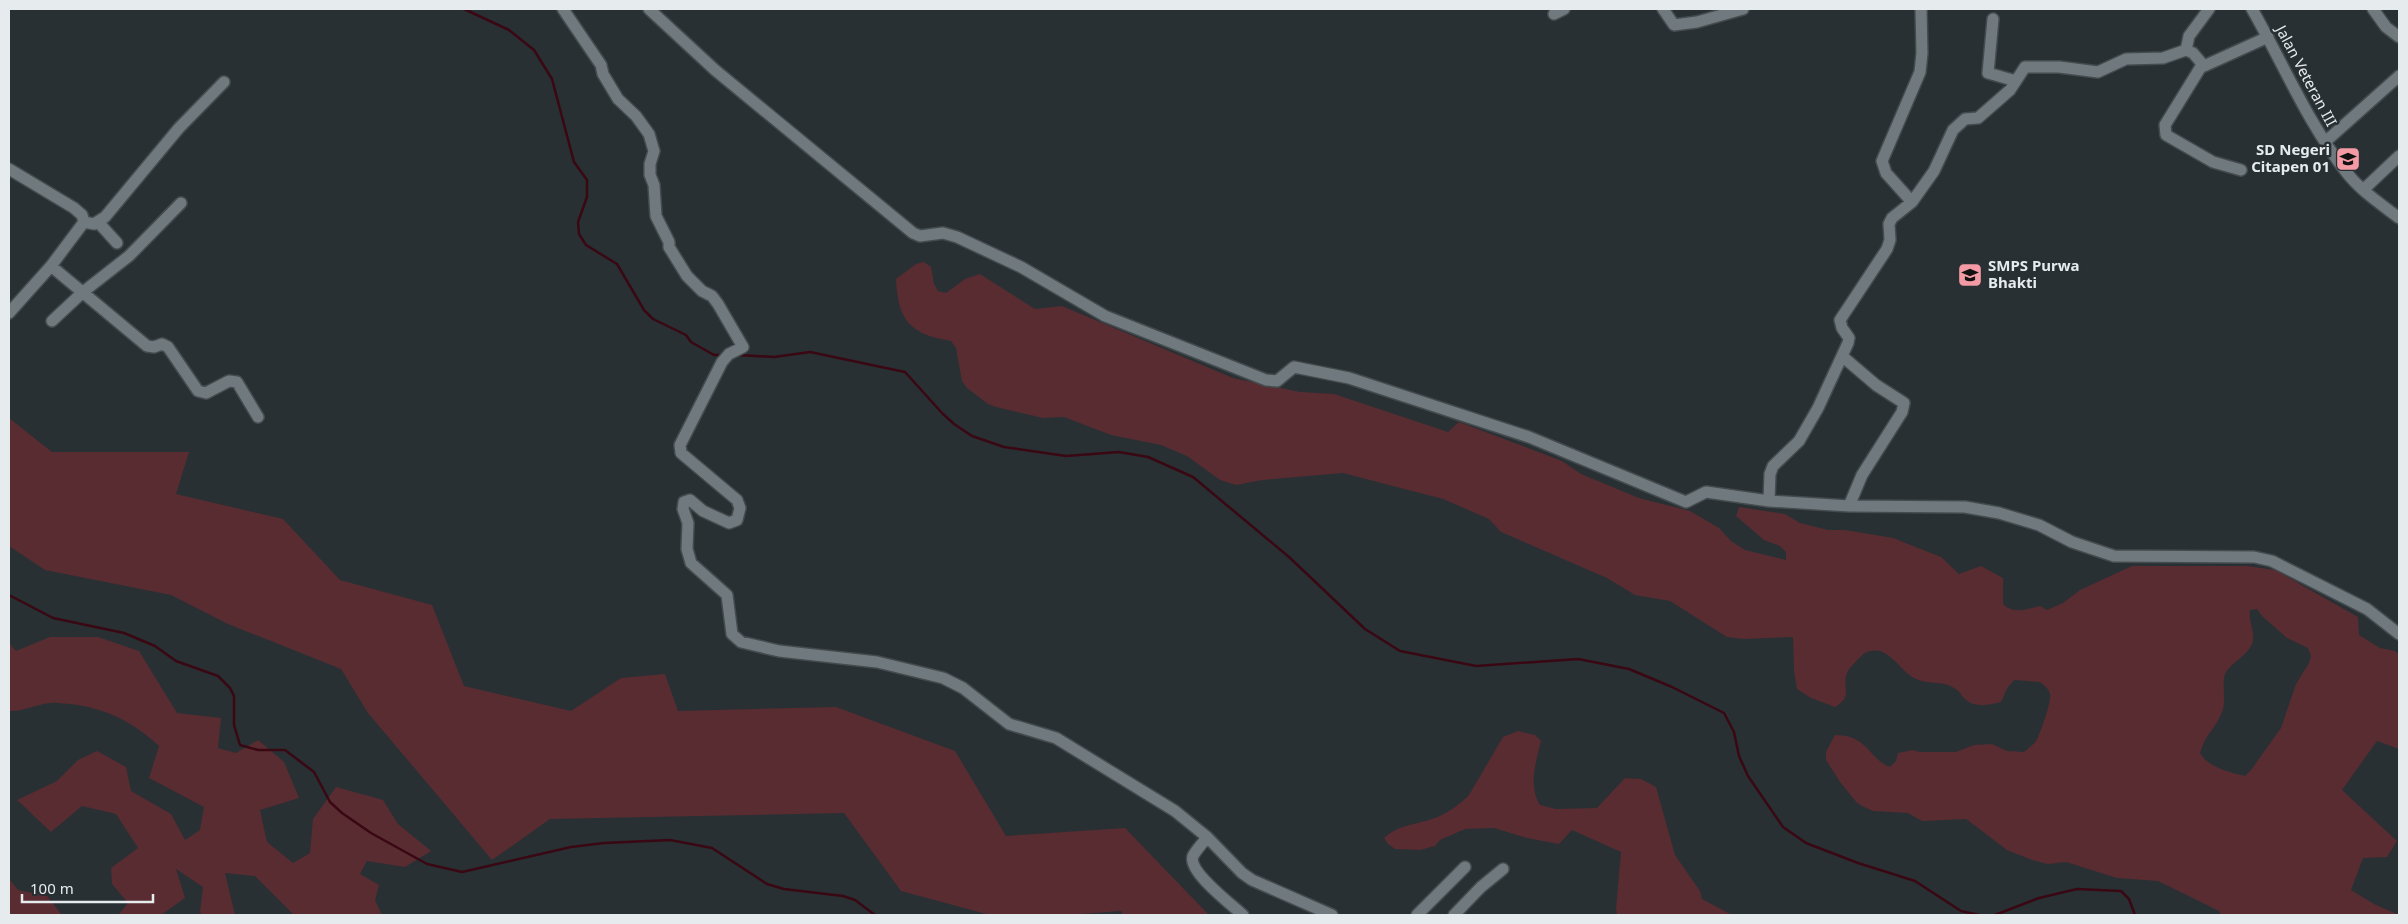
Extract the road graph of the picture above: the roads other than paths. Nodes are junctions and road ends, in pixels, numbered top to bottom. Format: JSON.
{"nodes":[{"id":1,"x":563,"y":9,"type":"edge"},
{"id":2,"x":649,"y":9,"type":"edge"},
{"id":3,"x":1662,"y":9,"type":"edge"},
{"id":4,"x":1743,"y":9,"type":"edge"},
{"id":5,"x":1921,"y":9,"type":"edge"},
{"id":6,"x":2210,"y":9,"type":"edge"},
{"id":7,"x":2252,"y":9,"type":"edge"},
{"id":8,"x":2373,"y":9,"type":"edge"},
{"id":9,"x":1993,"y":19,"type":"dead end"},
{"id":10,"x":2268,"y":37,"type":"junction"},
{"id":11,"x":2399,"y":37,"type":"edge"},
{"id":12,"x":2186,"y":50,"type":"junction"},
{"id":13,"x":2202,"y":65,"type":"junction"},
{"id":14,"x":2399,"y":76,"type":"edge"},
{"id":15,"x":2016,"y":81,"type":"junction"},
{"id":16,"x":224,"y":82,"type":"dead end"},
{"id":17,"x":2325,"y":142,"type":"junction"},
{"id":18,"x":2399,"y":156,"type":"edge"},
{"id":19,"x":9,"y":168,"type":"edge"},
{"id":20,"x":2241,"y":170,"type":"dead end"},
{"id":21,"x":2363,"y":190,"type":"junction"},
{"id":22,"x":1912,"y":202,"type":"junction"},
{"id":23,"x":181,"y":203,"type":"dead end"},
{"id":24,"x":2399,"y":218,"type":"edge"},
{"id":25,"x":84,"y":222,"type":"junction"},
{"id":26,"x":98,"y":222,"type":"junction"},
{"id":27,"x":117,"y":243,"type":"dead end"},
{"id":28,"x":51,"y":266,"type":"junction"},
{"id":29,"x":83,"y":292,"type":"junction"},
{"id":30,"x":9,"y":313,"type":"edge"},
{"id":31,"x":52,"y":321,"type":"dead end"},
{"id":32,"x":1842,"y":356,"type":"junction"},
{"id":33,"x":258,"y":417,"type":"dead end"},
{"id":34,"x":1769,"y":501,"type":"junction"},
{"id":35,"x":1849,"y":506,"type":"junction"},
{"id":36,"x":2399,"y":634,"type":"edge"},
{"id":37,"x":1207,"y":837,"type":"junction"},
{"id":38,"x":1465,"y":867,"type":"dead end"},
{"id":39,"x":1503,"y":869,"type":"dead end"},
{"id":40,"x":1243,"y":915,"type":"edge"},
{"id":41,"x":1332,"y":915,"type":"edge"},
{"id":42,"x":1417,"y":915,"type":"edge"},
{"id":43,"x":1454,"y":915,"type":"edge"}],
"edges":[{"from":1,"to":37,"type":"street"},
{"from":2,"to":34,"type":"street"},
{"from":3,"to":4,"type":"street"},
{"from":5,"to":22,"type":"street"},
{"from":6,"to":12,"type":"street"},
{"from":7,"to":10,"type":"street","name":"Jalan Veteran III"},
{"from":8,"to":11,"type":"street"},
{"from":9,"to":15,"type":"street"},
{"from":10,"to":13,"type":"street"},
{"from":10,"to":17,"type":"street","name":"Jalan Veteran III"},
{"from":12,"to":13,"type":"street"},
{"from":12,"to":15,"type":"street"},
{"from":13,"to":20,"type":"street"},
{"from":14,"to":17,"type":"street"},
{"from":15,"to":22,"type":"street"},
{"from":16,"to":26,"type":"street"},
{"from":17,"to":21,"type":"street","name":"Jalan Veteran III"},
{"from":18,"to":21,"type":"street"},
{"from":19,"to":25,"type":"street"},
{"from":21,"to":24,"type":"street","name":"Jalan Veteran III"},
{"from":22,"to":32,"type":"street"},
{"from":23,"to":29,"type":"street"},
{"from":25,"to":26,"type":"street"},
{"from":25,"to":28,"type":"street"},
{"from":26,"to":27,"type":"street"},
{"from":28,"to":29,"type":"street"},
{"from":28,"to":30,"type":"street"},
{"from":29,"to":31,"type":"street"},
{"from":29,"to":33,"type":"street"},
{"from":32,"to":34,"type":"street"},
{"from":32,"to":35,"type":"street"},
{"from":34,"to":35,"type":"street"},
{"from":35,"to":36,"type":"street"},
{"from":37,"to":40,"type":"street"},
{"from":37,"to":41,"type":"street"},
{"from":38,"to":42,"type":"street"},
{"from":39,"to":43,"type":"street"}]}
